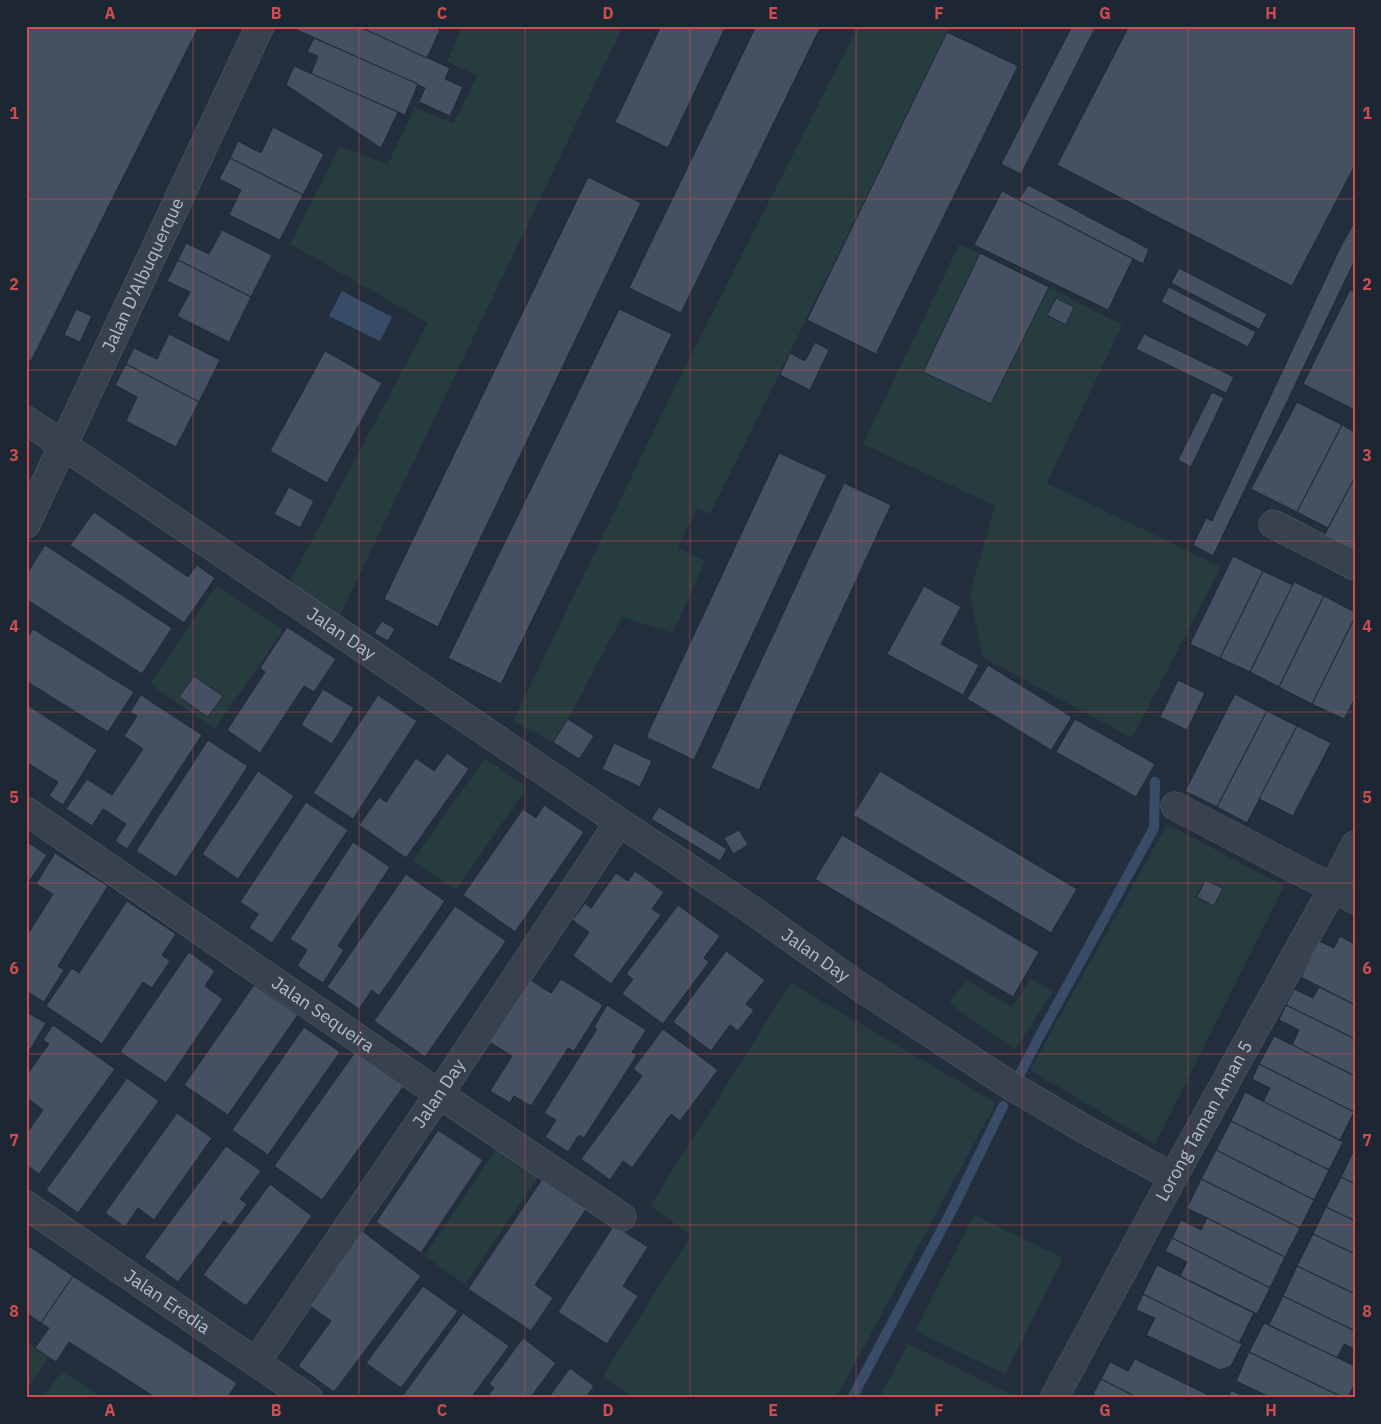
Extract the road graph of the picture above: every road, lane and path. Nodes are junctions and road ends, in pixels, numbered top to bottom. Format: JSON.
{"nodes":[{"id":1,"x":260,"y":26,"type":"edge"},
{"id":2,"x":26,"y":420,"type":"edge"},
{"id":3,"x":63,"y":445,"type":"junction"},
{"id":4,"x":26,"y":524,"type":"edge"},
{"id":5,"x":1273,"y":524,"type":"dead end"},
{"id":6,"x":1355,"y":566,"type":"edge"},
{"id":7,"x":1176,"y":806,"type":"dead end"},
{"id":8,"x":26,"y":811,"type":"edge"},
{"id":9,"x":620,"y":822,"type":"junction"},
{"id":10,"x":1355,"y":844,"type":"edge"},
{"id":11,"x":1344,"y":894,"type":"edge"},
{"id":12,"x":439,"y":1094,"type":"junction"},
{"id":13,"x":1173,"y":1177,"type":"junction"},
{"id":14,"x":26,"y":1205,"type":"edge"},
{"id":15,"x":622,"y":1217,"type":"dead end"},
{"id":16,"x":256,"y":1362,"type":"junction"},
{"id":17,"x":301,"y":1396,"type":"edge"},
{"id":18,"x":1054,"y":1398,"type":"edge"}],
"edges":[{"from":1,"to":3,"type":"street","name":"Jalan D'Albuquerque"},
{"from":2,"to":3,"type":"street","name":"Jalan Day"},
{"from":3,"to":4,"type":"street","name":"Jalan D'Albuquerque"},
{"from":3,"to":9,"type":"street","name":"Jalan Day"},
{"from":5,"to":6,"type":"street"},
{"from":7,"to":11,"type":"street"},
{"from":8,"to":12,"type":"street","name":"Jalan Sequeira"},
{"from":9,"to":12,"type":"street","name":"Jalan Day"},
{"from":9,"to":13,"type":"street","name":"Jalan Day"},
{"from":10,"to":11,"type":"street","name":"Lorong Taman Aman 5"},
{"from":11,"to":13,"type":"street","name":"Lorong Taman Aman 5"},
{"from":12,"to":15,"type":"street","name":"Jalan Sequeira"},
{"from":12,"to":16,"type":"street","name":"Jalan Day"},
{"from":13,"to":18,"type":"street","name":"Lorong Taman Aman 5"},
{"from":14,"to":16,"type":"street","name":"Jalan Eredia"},
{"from":16,"to":17,"type":"street","name":"Jalan Eredia"}]}
